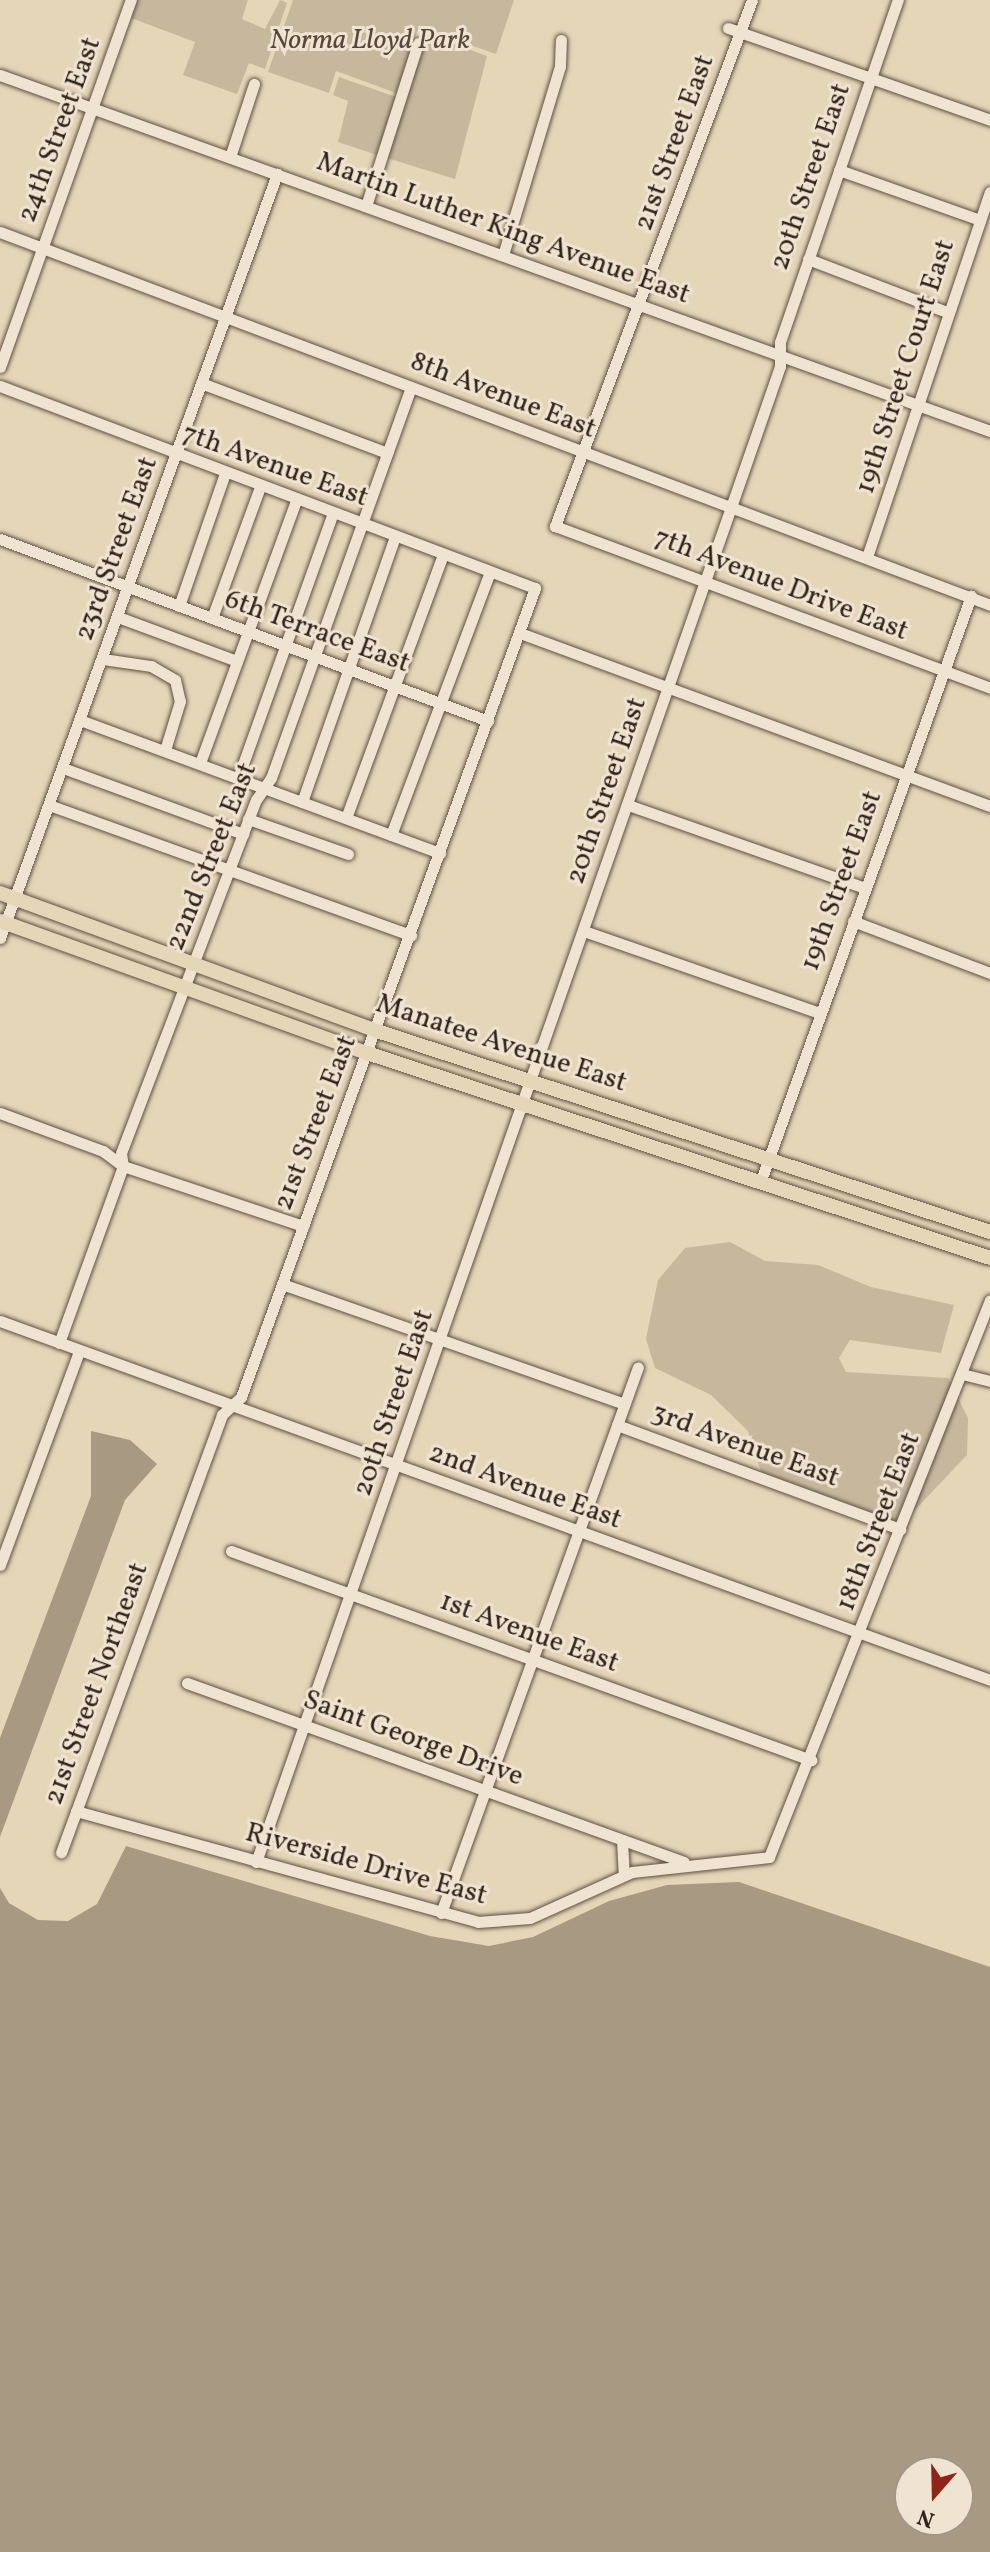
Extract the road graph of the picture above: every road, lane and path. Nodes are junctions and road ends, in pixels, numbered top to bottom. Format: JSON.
{"nodes":[{"id":1,"x":131,"y":0,"type":"edge"},
{"id":2,"x":752,"y":0,"type":"edge"},
{"id":3,"x":898,"y":0,"type":"edge"},
{"id":4,"x":734,"y":30,"type":"junction"},
{"id":5,"x":561,"y":40,"type":"dead end"},
{"id":6,"x":418,"y":43,"type":"dead end"},
{"id":7,"x":0,"y":77,"type":"edge"},
{"id":8,"x":871,"y":78,"type":"junction"},
{"id":9,"x":254,"y":84,"type":"dead end"},
{"id":10,"x":94,"y":109,"type":"junction"},
{"id":11,"x":990,"y":120,"type":"edge"},
{"id":12,"x":230,"y":157,"type":"junction"},
{"id":13,"x":839,"y":170,"type":"junction"},
{"id":14,"x":277,"y":174,"type":"junction"},
{"id":15,"x":990,"y":192,"type":"edge"},
{"id":16,"x":366,"y":206,"type":"junction"},
{"id":17,"x":980,"y":220,"type":"junction"},
{"id":18,"x":0,"y":232,"type":"edge"},
{"id":19,"x":44,"y":248,"type":"junction"},
{"id":20,"x":503,"y":255,"type":"junction"},
{"id":21,"x":808,"y":259,"type":"junction"},
{"id":22,"x":642,"y":304,"type":"junction"},
{"id":23,"x":947,"y":312,"type":"junction"},
{"id":24,"x":226,"y":315,"type":"junction"},
{"id":25,"x":780,"y":353,"type":"junction"},
{"id":26,"x":0,"y":367,"type":"edge"},
{"id":27,"x":201,"y":383,"type":"junction"},
{"id":28,"x":0,"y":386,"type":"edge"},
{"id":29,"x":411,"y":387,"type":"junction"},
{"id":30,"x":918,"y":403,"type":"junction"},
{"id":31,"x":990,"y":431,"type":"edge"},
{"id":32,"x":581,"y":451,"type":"junction"},
{"id":33,"x":387,"y":453,"type":"junction"},
{"id":34,"x":177,"y":455,"type":"junction"},
{"id":35,"x":225,"y":473,"type":"junction"},
{"id":36,"x":260,"y":487,"type":"junction"},
{"id":37,"x":296,"y":500,"type":"junction"},
{"id":38,"x":731,"y":507,"type":"junction"},
{"id":39,"x":333,"y":513,"type":"junction"},
{"id":40,"x":362,"y":523,"type":"junction"},
{"id":41,"x":555,"y":526,"type":"joint"},
{"id":42,"x":395,"y":536,"type":"junction"},
{"id":43,"x":0,"y":539,"type":"edge"},
{"id":44,"x":443,"y":554,"type":"junction"},
{"id":45,"x":867,"y":557,"type":"junction"},
{"id":46,"x":490,"y":572,"type":"junction"},
{"id":47,"x":706,"y":580,"type":"junction"},
{"id":48,"x":129,"y":587,"type":"junction"},
{"id":49,"x":535,"y":588,"type":"joint"},
{"id":50,"x":971,"y":596,"type":"junction"},
{"id":51,"x":990,"y":605,"type":"edge"},
{"id":52,"x":179,"y":606,"type":"junction"},
{"id":53,"x":118,"y":617,"type":"junction"},
{"id":54,"x":212,"y":618,"type":"junction"},
{"id":55,"x":248,"y":631,"type":"junction"},
{"id":56,"x":520,"y":633,"type":"junction"},
{"id":57,"x":285,"y":645,"type":"junction"},
{"id":58,"x":314,"y":656,"type":"junction"},
{"id":59,"x":103,"y":659,"type":"junction"},
{"id":60,"x":237,"y":661,"type":"junction"},
{"id":61,"x":348,"y":669,"type":"junction"},
{"id":62,"x":944,"y":673,"type":"junction"},
{"id":63,"x":670,"y":685,"type":"junction"},
{"id":64,"x":394,"y":686,"type":"junction"},
{"id":65,"x":990,"y":688,"type":"edge"},
{"id":66,"x":441,"y":703,"type":"junction"},
{"id":67,"x":80,"y":720,"type":"junction"},
{"id":68,"x":488,"y":721,"type":"junction"},
{"id":69,"x":165,"y":750,"type":"junction"},
{"id":70,"x":200,"y":763,"type":"junction"},
{"id":71,"x":63,"y":768,"type":"junction"},
{"id":72,"x":907,"y":775,"type":"junction"},
{"id":73,"x":238,"y":778,"type":"junction"},
{"id":74,"x":263,"y":788,"type":"junction"},
{"id":75,"x":302,"y":802,"type":"junction"},
{"id":76,"x":49,"y":805,"type":"junction"},
{"id":77,"x":628,"y":805,"type":"junction"},
{"id":78,"x":990,"y":806,"type":"edge"},
{"id":79,"x":346,"y":818,"type":"junction"},
{"id":80,"x":248,"y":819,"type":"junction"},
{"id":81,"x":243,"y":834,"type":"junction"},
{"id":82,"x":391,"y":835,"type":"junction"},
{"id":83,"x":440,"y":853,"type":"junction"},
{"id":84,"x":348,"y":854,"type":"dead end"},
{"id":85,"x":229,"y":871,"type":"junction"},
{"id":86,"x":865,"y":888,"type":"junction"},
{"id":87,"x":0,"y":893,"type":"edge"},
{"id":88,"x":15,"y":899,"type":"junction"},
{"id":89,"x":853,"y":921,"type":"junction"},
{"id":90,"x":3,"y":922,"type":"edge"},
{"id":91,"x":584,"y":931,"type":"junction"},
{"id":92,"x":411,"y":935,"type":"junction"},
{"id":93,"x":0,"y":938,"type":"edge"},
{"id":94,"x":195,"y":965,"type":"junction"},
{"id":95,"x":990,"y":973,"type":"edge"},
{"id":96,"x":185,"y":989,"type":"junction"},
{"id":97,"x":820,"y":1013,"type":"junction"},
{"id":98,"x":377,"y":1031,"type":"junction"},
{"id":99,"x":367,"y":1053,"type":"junction"},
{"id":100,"x":531,"y":1083,"type":"junction"},
{"id":101,"x":523,"y":1106,"type":"junction"},
{"id":102,"x":0,"y":1113,"type":"edge"},
{"id":103,"x":768,"y":1159,"type":"junction"},
{"id":104,"x":123,"y":1166,"type":"junction"},
{"id":105,"x":760,"y":1183,"type":"junction"},
{"id":106,"x":303,"y":1226,"type":"junction"},
{"id":107,"x":990,"y":1232,"type":"edge"},
{"id":108,"x":990,"y":1258,"type":"edge"},
{"id":109,"x":282,"y":1284,"type":"junction"},
{"id":110,"x":990,"y":1300,"type":"edge"},
{"id":111,"x":0,"y":1321,"type":"edge"},
{"id":112,"x":442,"y":1339,"type":"junction"},
{"id":113,"x":59,"y":1343,"type":"junction"},
{"id":114,"x":79,"y":1351,"type":"junction"},
{"id":115,"x":638,"y":1367,"type":"dead end"},
{"id":116,"x":962,"y":1374,"type":"junction"},
{"id":117,"x":990,"y":1381,"type":"edge"},
{"id":118,"x":625,"y":1404,"type":"junction"},
{"id":119,"x":230,"y":1407,"type":"junction"},
{"id":120,"x":617,"y":1425,"type":"junction"},
{"id":121,"x":398,"y":1466,"type":"junction"},
{"id":122,"x":900,"y":1529,"type":"junction"},
{"id":123,"x":578,"y":1531,"type":"junction"},
{"id":124,"x":179,"y":1533,"type":"joint"},
{"id":125,"x":231,"y":1551,"type":"dead end"},
{"id":126,"x":0,"y":1565,"type":"edge"},
{"id":127,"x":352,"y":1596,"type":"junction"},
{"id":128,"x":862,"y":1634,"type":"junction"},
{"id":129,"x":532,"y":1660,"type":"junction"},
{"id":130,"x":990,"y":1680,"type":"edge"},
{"id":131,"x":187,"y":1683,"type":"dead end"},
{"id":132,"x":305,"y":1725,"type":"junction"},
{"id":133,"x":811,"y":1760,"type":"junction"},
{"id":134,"x":484,"y":1790,"type":"junction"},
{"id":135,"x":76,"y":1811,"type":"junction"},
{"id":136,"x":622,"y":1840,"type":"junction"},
{"id":137,"x":61,"y":1852,"type":"dead end"},
{"id":138,"x":256,"y":1862,"type":"junction"},
{"id":139,"x":685,"y":1862,"type":"junction"},
{"id":140,"x":624,"y":1874,"type":"junction"},
{"id":141,"x":441,"y":1913,"type":"junction"}],
"edges":[{"from":1,"to":10,"type":"street","name":"24th Street East"},
{"from":2,"to":4,"type":"street","name":"21st Street East"},
{"from":3,"to":8,"type":"street","name":"20th Street East"},
{"from":4,"to":8,"type":"street"},
{"from":4,"to":22,"type":"street","name":"21st Street East"},
{"from":5,"to":20,"type":"street"},
{"from":6,"to":16,"type":"street"},
{"from":7,"to":10,"type":"street","name":"Martin Luther King Avenue East"},
{"from":8,"to":11,"type":"street"},
{"from":8,"to":13,"type":"street","name":"20th Street East"},
{"from":9,"to":12,"type":"street"},
{"from":10,"to":12,"type":"street","name":"Martin Luther King Avenue East"},
{"from":10,"to":19,"type":"street","name":"24th Street East"},
{"from":12,"to":14,"type":"street","name":"Martin Luther King Avenue East"},
{"from":13,"to":17,"type":"street"},
{"from":13,"to":21,"type":"street","name":"20th Street East"},
{"from":14,"to":16,"type":"street","name":"Martin Luther King Avenue East"},
{"from":14,"to":24,"type":"street","name":"23rd Street East"},
{"from":15,"to":17,"type":"street","name":"19th Street Court East"},
{"from":16,"to":20,"type":"street","name":"Martin Luther King Avenue East"},
{"from":17,"to":23,"type":"street","name":"19th Street Court East"},
{"from":18,"to":19,"type":"street","name":"8th Avenue East"},
{"from":19,"to":24,"type":"street","name":"8th Avenue East"},
{"from":19,"to":26,"type":"street","name":"24th Street East"},
{"from":20,"to":22,"type":"street","name":"Martin Luther King Avenue East"},
{"from":21,"to":23,"type":"street"},
{"from":21,"to":25,"type":"street","name":"20th Street East"},
{"from":22,"to":25,"type":"street","name":"Martin Luther King Avenue East"},
{"from":22,"to":32,"type":"street","name":"21st Street East"},
{"from":23,"to":30,"type":"street","name":"19th Street Court East"},
{"from":24,"to":27,"type":"street","name":"23rd Street East"},
{"from":24,"to":29,"type":"street","name":"8th Avenue East"},
{"from":25,"to":30,"type":"street","name":"Martin Luther King Avenue East"},
{"from":25,"to":38,"type":"street","name":"20th Street East"},
{"from":27,"to":33,"type":"street"},
{"from":27,"to":34,"type":"street","name":"23rd Street East"},
{"from":28,"to":34,"type":"street","name":"7th Avenue East"},
{"from":29,"to":32,"type":"street","name":"8th Avenue East"},
{"from":29,"to":33,"type":"street","name":"22nd Street East"},
{"from":30,"to":31,"type":"street","name":"Martin Luther King Avenue East"},
{"from":30,"to":45,"type":"street","name":"19th Street Court East"},
{"from":32,"to":38,"type":"street","name":"8th Avenue East"},
{"from":32,"to":41,"type":"street","name":"21st Street East"},
{"from":33,"to":40,"type":"street","name":"22nd Street East"},
{"from":34,"to":35,"type":"street","name":"7th Avenue East"},
{"from":34,"to":48,"type":"street","name":"23rd Street East"},
{"from":35,"to":36,"type":"street","name":"7th Avenue East"},
{"from":35,"to":52,"type":"street"},
{"from":36,"to":37,"type":"street","name":"7th Avenue East"},
{"from":36,"to":54,"type":"street"},
{"from":37,"to":39,"type":"street","name":"7th Avenue East"},
{"from":37,"to":55,"type":"street"},
{"from":38,"to":45,"type":"street","name":"8th Avenue East"},
{"from":38,"to":47,"type":"street","name":"20th Street East"},
{"from":39,"to":40,"type":"street","name":"7th Avenue East"},
{"from":39,"to":57,"type":"street"},
{"from":40,"to":42,"type":"street","name":"7th Avenue East"},
{"from":40,"to":58,"type":"street","name":"22nd Street East"},
{"from":41,"to":47,"type":"street","name":"7th Avenue Drive East"},
{"from":42,"to":44,"type":"street","name":"7th Avenue East"},
{"from":42,"to":61,"type":"street"},
{"from":43,"to":48,"type":"street","name":"6th Terrace East"},
{"from":44,"to":46,"type":"street","name":"7th Avenue East"},
{"from":44,"to":64,"type":"street"},
{"from":45,"to":50,"type":"street","name":"8th Avenue East"},
{"from":46,"to":49,"type":"street","name":"7th Avenue East"},
{"from":46,"to":66,"type":"street"},
{"from":47,"to":62,"type":"street","name":"7th Avenue Drive East"},
{"from":47,"to":63,"type":"street","name":"20th Street East"},
{"from":48,"to":52,"type":"street","name":"6th Terrace East"},
{"from":48,"to":53,"type":"street","name":"23rd Street East"},
{"from":49,"to":56,"type":"street","name":"21st Street East"},
{"from":50,"to":51,"type":"street","name":"8th Avenue East"},
{"from":50,"to":62,"type":"street","name":"19th Street East"},
{"from":52,"to":54,"type":"street","name":"6th Terrace East"},
{"from":53,"to":59,"type":"street","name":"23rd Street East"},
{"from":53,"to":60,"type":"street"},
{"from":54,"to":55,"type":"street","name":"6th Terrace East"},
{"from":55,"to":57,"type":"street","name":"6th Terrace East"},
{"from":55,"to":60,"type":"street"},
{"from":56,"to":63,"type":"street"},
{"from":56,"to":68,"type":"street","name":"21st Street East"},
{"from":57,"to":58,"type":"street","name":"6th Terrace East"},
{"from":57,"to":73,"type":"street"},
{"from":58,"to":61,"type":"street","name":"6th Terrace East"},
{"from":58,"to":74,"type":"street","name":"22nd Street East"},
{"from":59,"to":67,"type":"street","name":"23rd Street East"},
{"from":59,"to":69,"type":"street"},
{"from":60,"to":70,"type":"street"},
{"from":61,"to":64,"type":"street","name":"6th Terrace East"},
{"from":61,"to":75,"type":"street"},
{"from":62,"to":65,"type":"street","name":"7th Avenue Drive East"},
{"from":62,"to":72,"type":"street","name":"19th Street East"},
{"from":63,"to":72,"type":"street"},
{"from":63,"to":77,"type":"street","name":"20th Street East"},
{"from":64,"to":66,"type":"street","name":"6th Terrace East"},
{"from":64,"to":79,"type":"street"},
{"from":66,"to":68,"type":"street","name":"6th Terrace East"},
{"from":66,"to":82,"type":"street"},
{"from":67,"to":69,"type":"street"},
{"from":67,"to":71,"type":"street","name":"23rd Street East"},
{"from":68,"to":83,"type":"street","name":"21st Street East"},
{"from":69,"to":70,"type":"street"},
{"from":70,"to":73,"type":"street"},
{"from":71,"to":76,"type":"street","name":"23rd Street East"},
{"from":71,"to":81,"type":"street"},
{"from":72,"to":78,"type":"street"},
{"from":72,"to":86,"type":"street","name":"19th Street East"},
{"from":73,"to":74,"type":"street"},
{"from":74,"to":75,"type":"street"},
{"from":74,"to":80,"type":"street","name":"22nd Street East"},
{"from":75,"to":79,"type":"street"},
{"from":76,"to":85,"type":"street"},
{"from":76,"to":88,"type":"street","name":"23rd Street East"},
{"from":77,"to":86,"type":"street"},
{"from":77,"to":91,"type":"street","name":"20th Street East"},
{"from":79,"to":82,"type":"street"},
{"from":80,"to":81,"type":"street","name":"22nd Street East"},
{"from":80,"to":84,"type":"street"},
{"from":81,"to":85,"type":"street","name":"22nd Street East"},
{"from":82,"to":83,"type":"street"},
{"from":83,"to":92,"type":"street","name":"21st Street East"},
{"from":85,"to":92,"type":"street"},
{"from":85,"to":94,"type":"street","name":"22nd Street East"},
{"from":86,"to":89,"type":"street","name":"19th Street East"},
{"from":87,"to":88,"type":"main road","name":"Manatee Avenue East"},
{"from":88,"to":90,"type":"street","name":"23rd Street East"},
{"from":88,"to":94,"type":"main road","name":"Manatee Avenue East"},
{"from":89,"to":95,"type":"street"},
{"from":89,"to":97,"type":"street","name":"19th Street East"},
{"from":90,"to":93,"type":"street","name":"23rd Street East"},
{"from":90,"to":96,"type":"main road","name":"Manatee Avenue East"},
{"from":91,"to":97,"type":"street"},
{"from":91,"to":100,"type":"street","name":"20th Street East"},
{"from":92,"to":98,"type":"street","name":"21st Street East"},
{"from":94,"to":96,"type":"street","name":"22nd Street East"},
{"from":94,"to":98,"type":"main road","name":"Manatee Avenue East"},
{"from":96,"to":99,"type":"main road","name":"Manatee Avenue East"},
{"from":96,"to":104,"type":"street","name":"22nd Street East"},
{"from":97,"to":103,"type":"street","name":"19th Street East"},
{"from":98,"to":99,"type":"street","name":"21st Street East"},
{"from":98,"to":100,"type":"main road","name":"Manatee Avenue East"},
{"from":99,"to":101,"type":"main road","name":"Manatee Avenue East"},
{"from":99,"to":106,"type":"street","name":"21st Street East"},
{"from":100,"to":101,"type":"street","name":"20th Street East"},
{"from":100,"to":103,"type":"main road","name":"Manatee Avenue East"},
{"from":101,"to":105,"type":"main road","name":"Manatee Avenue East"},
{"from":101,"to":112,"type":"street","name":"20th Street East"},
{"from":102,"to":104,"type":"street"},
{"from":103,"to":105,"type":"street","name":"19th Street East"},
{"from":103,"to":107,"type":"main road","name":"Manatee Avenue East"},
{"from":104,"to":106,"type":"street"},
{"from":104,"to":113,"type":"street","name":"22nd Street East"},
{"from":105,"to":108,"type":"main road","name":"Manatee Avenue East"},
{"from":106,"to":109,"type":"street","name":"21st Street East"},
{"from":109,"to":112,"type":"street","name":"3rd Avenue East"},
{"from":109,"to":119,"type":"street","name":"21st Street East"},
{"from":110,"to":116,"type":"street","name":"18th Street East"},
{"from":111,"to":113,"type":"street","name":"2nd Avenue East"},
{"from":112,"to":118,"type":"street","name":"3rd Avenue East"},
{"from":112,"to":121,"type":"street","name":"20th Street East"},
{"from":113,"to":114,"type":"street","name":"2nd Avenue East"},
{"from":114,"to":119,"type":"street","name":"2nd Avenue East"},
{"from":114,"to":126,"type":"street"},
{"from":115,"to":118,"type":"street"},
{"from":116,"to":117,"type":"street"},
{"from":116,"to":122,"type":"street","name":"18th Street East"},
{"from":118,"to":120,"type":"street"},
{"from":119,"to":121,"type":"street","name":"2nd Avenue East"},
{"from":119,"to":124,"type":"street","name":"21st Street East"},
{"from":120,"to":122,"type":"street","name":"3rd Avenue East"},
{"from":120,"to":123,"type":"street"},
{"from":121,"to":123,"type":"street","name":"2nd Avenue East"},
{"from":121,"to":127,"type":"street","name":"20th Street East"},
{"from":122,"to":128,"type":"street","name":"18th Street East"},
{"from":123,"to":128,"type":"street","name":"2nd Avenue East"},
{"from":123,"to":129,"type":"street"},
{"from":124,"to":135,"type":"street","name":"21st Street Northeast"},
{"from":125,"to":127,"type":"street","name":"1st Avenue East"},
{"from":127,"to":129,"type":"street","name":"1st Avenue East"},
{"from":127,"to":132,"type":"street","name":"20th Street East"},
{"from":128,"to":130,"type":"street","name":"2nd Avenue East"},
{"from":128,"to":133,"type":"street","name":"18th Street East"},
{"from":129,"to":133,"type":"street","name":"1st Avenue East"},
{"from":129,"to":134,"type":"street"},
{"from":131,"to":132,"type":"street","name":"Saint George Drive"},
{"from":132,"to":134,"type":"street","name":"Saint George Drive"},
{"from":132,"to":138,"type":"street","name":"20th Street East"},
{"from":133,"to":139,"type":"street","name":"18th Street East"},
{"from":134,"to":136,"type":"street","name":"Saint George Drive"},
{"from":134,"to":141,"type":"street"},
{"from":135,"to":137,"type":"street","name":"21st Street Northeast"},
{"from":135,"to":138,"type":"street","name":"Riverside Drive East"},
{"from":136,"to":139,"type":"street","name":"Saint George Drive"},
{"from":136,"to":140,"type":"street"},
{"from":138,"to":141,"type":"street","name":"Riverside Drive East"},
{"from":139,"to":140,"type":"street","name":"Riverside Drive East"},
{"from":140,"to":141,"type":"street","name":"Riverside Drive East"}]}
